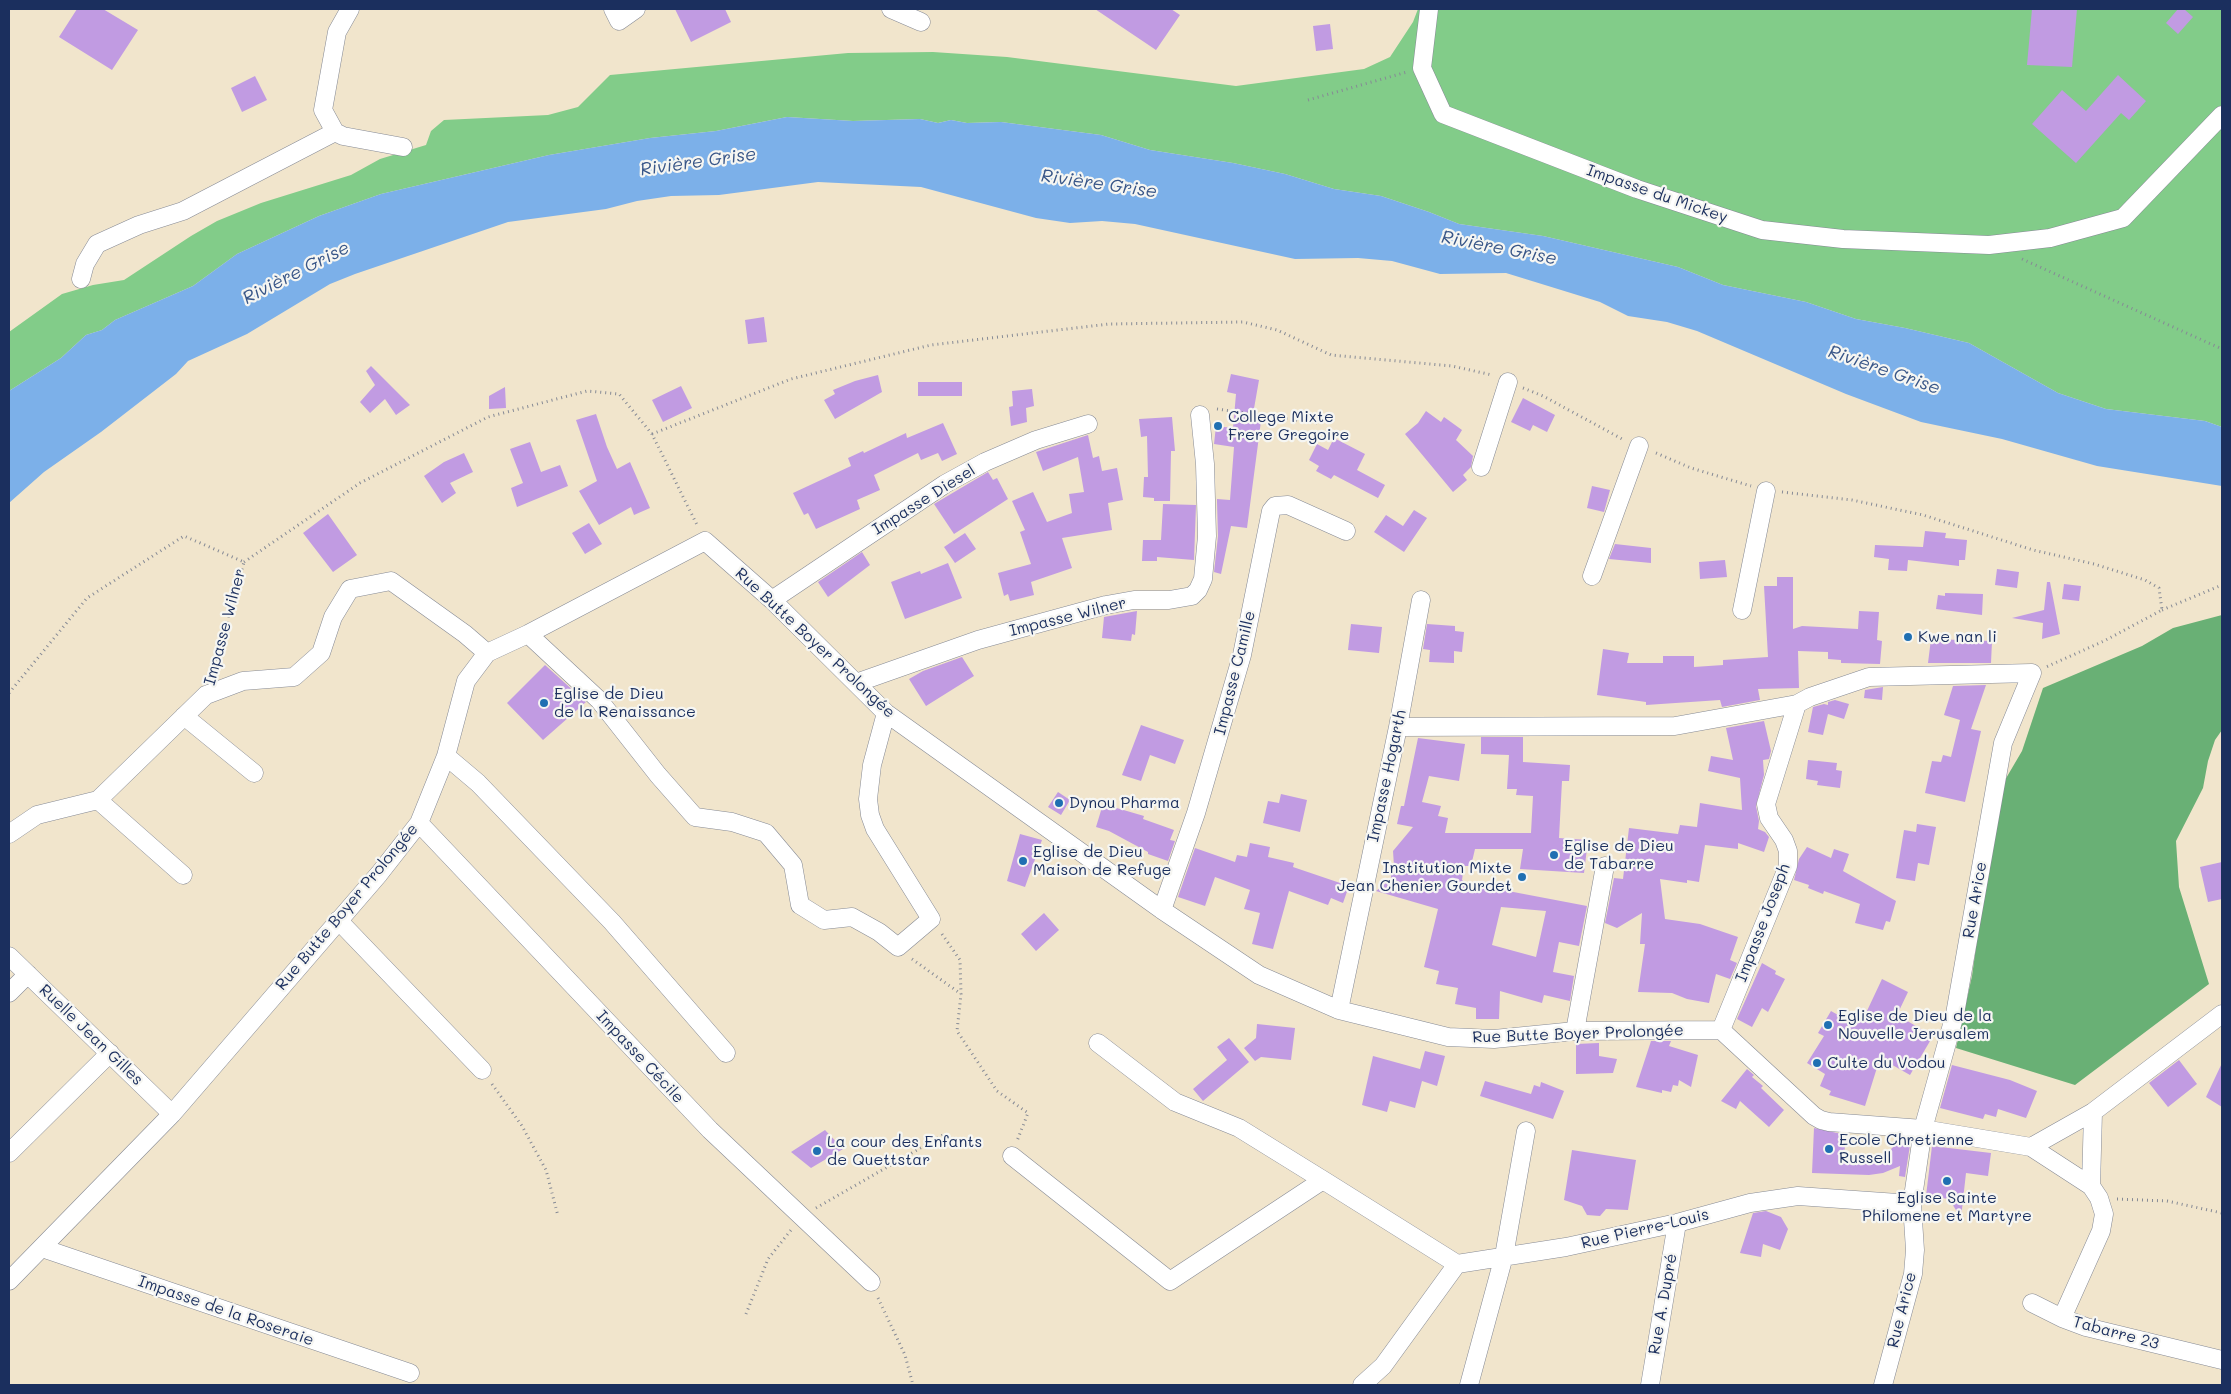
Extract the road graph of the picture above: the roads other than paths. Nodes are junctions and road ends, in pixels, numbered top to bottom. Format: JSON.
{"nodes":[{"id":1,"x":350,"y":9,"type":"edge"},
{"id":2,"x":613,"y":9,"type":"edge"},
{"id":3,"x":636,"y":9,"type":"edge"},
{"id":4,"x":891,"y":9,"type":"edge"},
{"id":5,"x":1429,"y":9,"type":"edge"},
{"id":6,"x":921,"y":22,"type":"dead end"},
{"id":7,"x":2222,"y":115,"type":"edge"},
{"id":8,"x":335,"y":132,"type":"junction"},
{"id":9,"x":403,"y":147,"type":"dead end"},
{"id":10,"x":80,"y":279,"type":"dead end"},
{"id":11,"x":1508,"y":382,"type":"dead end"},
{"id":12,"x":1200,"y":415,"type":"road end"},
{"id":13,"x":1088,"y":424,"type":"dead end"},
{"id":14,"x":1639,"y":446,"type":"dead end"},
{"id":15,"x":1481,"y":467,"type":"dead end"},
{"id":16,"x":1766,"y":491,"type":"dead end"},
{"id":17,"x":1346,"y":531,"type":"dead end"},
{"id":18,"x":1592,"y":576,"type":"dead end"},
{"id":19,"x":772,"y":600,"type":"junction"},
{"id":20,"x":1421,"y":600,"type":"dead end"},
{"id":21,"x":1742,"y":610,"type":"dead end"},
{"id":22,"x":528,"y":634,"type":"junction"},
{"id":23,"x":488,"y":653,"type":"junction"},
{"id":24,"x":856,"y":683,"type":"junction"},
{"id":25,"x":1797,"y":704,"type":"junction"},
{"id":26,"x":886,"y":713,"type":"junction"},
{"id":27,"x":184,"y":716,"type":"junction"},
{"id":28,"x":1398,"y":727,"type":"junction"},
{"id":29,"x":446,"y":756,"type":"junction"},
{"id":30,"x":254,"y":773,"type":"dead end"},
{"id":31,"x":98,"y":800,"type":"junction"},
{"id":32,"x":419,"y":823,"type":"junction"},
{"id":33,"x":9,"y":834,"type":"edge"},
{"id":34,"x":1605,"y":866,"type":"dead end"},
{"id":35,"x":183,"y":875,"type":"dead end"},
{"id":36,"x":1162,"y":910,"type":"junction"},
{"id":37,"x":338,"y":920,"type":"junction"},
{"id":38,"x":9,"y":956,"type":"edge"},
{"id":39,"x":28,"y":974,"type":"junction"},
{"id":40,"x":9,"y":993,"type":"edge"},
{"id":41,"x":1339,"y":1010,"type":"junction"},
{"id":42,"x":2222,"y":1014,"type":"edge"},
{"id":43,"x":1721,"y":1030,"type":"junction"},
{"id":44,"x":1575,"y":1031,"type":"junction"},
{"id":45,"x":1098,"y":1043,"type":"dead end"},
{"id":46,"x":110,"y":1053,"type":"junction"},
{"id":47,"x":726,"y":1053,"type":"dead end"},
{"id":48,"x":482,"y":1070,"type":"road end"},
{"id":49,"x":2093,"y":1112,"type":"junction"},
{"id":50,"x":172,"y":1114,"type":"junction"},
{"id":51,"x":1923,"y":1129,"type":"junction"},
{"id":52,"x":1526,"y":1131,"type":"dead end"},
{"id":53,"x":2031,"y":1147,"type":"junction"},
{"id":54,"x":9,"y":1152,"type":"edge"},
{"id":55,"x":1012,"y":1156,"type":"road end"},
{"id":56,"x":1323,"y":1180,"type":"junction"},
{"id":57,"x":2095,"y":1192,"type":"junction"},
{"id":58,"x":1912,"y":1204,"type":"junction"},
{"id":59,"x":1677,"y":1223,"type":"junction"},
{"id":60,"x":42,"y":1248,"type":"junction"},
{"id":61,"x":1504,"y":1256,"type":"junction"},
{"id":62,"x":1457,"y":1264,"type":"junction"},
{"id":63,"x":9,"y":1281,"type":"edge"},
{"id":64,"x":871,"y":1282,"type":"road end"},
{"id":65,"x":2032,"y":1303,"type":"dead end"},
{"id":66,"x":2062,"y":1318,"type":"junction"},
{"id":67,"x":2222,"y":1360,"type":"edge"},
{"id":68,"x":410,"y":1373,"type":"dead end"},
{"id":69,"x":1362,"y":1385,"type":"edge"},
{"id":70,"x":1469,"y":1385,"type":"edge"},
{"id":71,"x":1650,"y":1385,"type":"edge"},
{"id":72,"x":1883,"y":1385,"type":"edge"}],
"edges":[{"from":1,"to":8,"type":"street"},
{"from":2,"to":3,"type":"street"},
{"from":4,"to":6,"type":"street"},
{"from":5,"to":7,"type":"street","name":"Impasse du Mickey"},
{"from":8,"to":9,"type":"street"},
{"from":8,"to":10,"type":"street"},
{"from":11,"to":15,"type":"street"},
{"from":12,"to":24,"type":"street","name":"Impasse Wilner"},
{"from":13,"to":19,"type":"street","name":"Impasse Diesel"},
{"from":14,"to":18,"type":"street"},
{"from":16,"to":21,"type":"street"},
{"from":17,"to":36,"type":"street","name":"Impasse Camille"},
{"from":19,"to":22,"type":"street","name":"Rue Butte Boyer Prolongée"},
{"from":19,"to":24,"type":"street","name":"Rue Butte Boyer Prolongée"},
{"from":20,"to":28,"type":"street","name":"Impasse Hogarth"},
{"from":22,"to":23,"type":"street","name":"Rue Butte Boyer Prolongée"},
{"from":22,"to":26,"type":"street"},
{"from":23,"to":27,"type":"street"},
{"from":23,"to":29,"type":"street","name":"Rue Butte Boyer Prolongée"},
{"from":24,"to":26,"type":"street","name":"Rue Butte Boyer Prolongée"},
{"from":25,"to":28,"type":"street"},
{"from":25,"to":43,"type":"street","name":"Impasse Joseph"},
{"from":25,"to":51,"type":"street","name":"Rue Arice"},
{"from":26,"to":36,"type":"street","name":"Rue Butte Boyer Prolongée"},
{"from":27,"to":30,"type":"street"},
{"from":27,"to":31,"type":"street"},
{"from":28,"to":41,"type":"street","name":"Impasse Hogarth"},
{"from":29,"to":32,"type":"street","name":"Rue Butte Boyer Prolongée"},
{"from":29,"to":47,"type":"street"},
{"from":31,"to":33,"type":"street"},
{"from":31,"to":35,"type":"street"},
{"from":32,"to":37,"type":"street","name":"Rue Butte Boyer Prolongée"},
{"from":32,"to":64,"type":"street","name":"Impasse Cécile"},
{"from":34,"to":44,"type":"street"},
{"from":36,"to":41,"type":"street","name":"Rue Butte Boyer Prolongée"},
{"from":37,"to":48,"type":"street"},
{"from":37,"to":50,"type":"street","name":"Rue Butte Boyer Prolongée"},
{"from":38,"to":39,"type":"street","name":"Ruelle Jean Gilles"},
{"from":39,"to":40,"type":"street"},
{"from":39,"to":46,"type":"street","name":"Ruelle Jean Gilles"},
{"from":41,"to":44,"type":"street","name":"Rue Butte Boyer Prolongée"},
{"from":42,"to":49,"type":"street"},
{"from":43,"to":44,"type":"street","name":"Rue Butte Boyer Prolongée"},
{"from":43,"to":51,"type":"street"},
{"from":45,"to":56,"type":"street"},
{"from":46,"to":50,"type":"street","name":"Ruelle Jean Gilles"},
{"from":46,"to":54,"type":"street"},
{"from":49,"to":53,"type":"street"},
{"from":49,"to":57,"type":"street","name":"Tabarre 23"},
{"from":50,"to":60,"type":"street","name":"Rue Butte Boyer Prolongée"},
{"from":51,"to":53,"type":"street"},
{"from":51,"to":58,"type":"street"},
{"from":52,"to":61,"type":"street"},
{"from":53,"to":57,"type":"street"},
{"from":55,"to":56,"type":"street"},
{"from":56,"to":62,"type":"street"},
{"from":57,"to":66,"type":"street","name":"Tabarre 23"},
{"from":58,"to":59,"type":"street","name":"Rue Pierre-Louis"},
{"from":58,"to":72,"type":"street","name":"Rue Arice"},
{"from":59,"to":61,"type":"street","name":"Rue Pierre-Louis"},
{"from":59,"to":71,"type":"street","name":"Rue A. Dupré"},
{"from":60,"to":63,"type":"street","name":"Rue Butte Boyer Prolongée"},
{"from":60,"to":68,"type":"street","name":"Impasse de la Roseraie"},
{"from":61,"to":62,"type":"street","name":"Rue Pierre-Louis"},
{"from":61,"to":70,"type":"street"},
{"from":62,"to":69,"type":"street"},
{"from":65,"to":66,"type":"street"},
{"from":66,"to":67,"type":"street","name":"Tabarre 23"}]}
